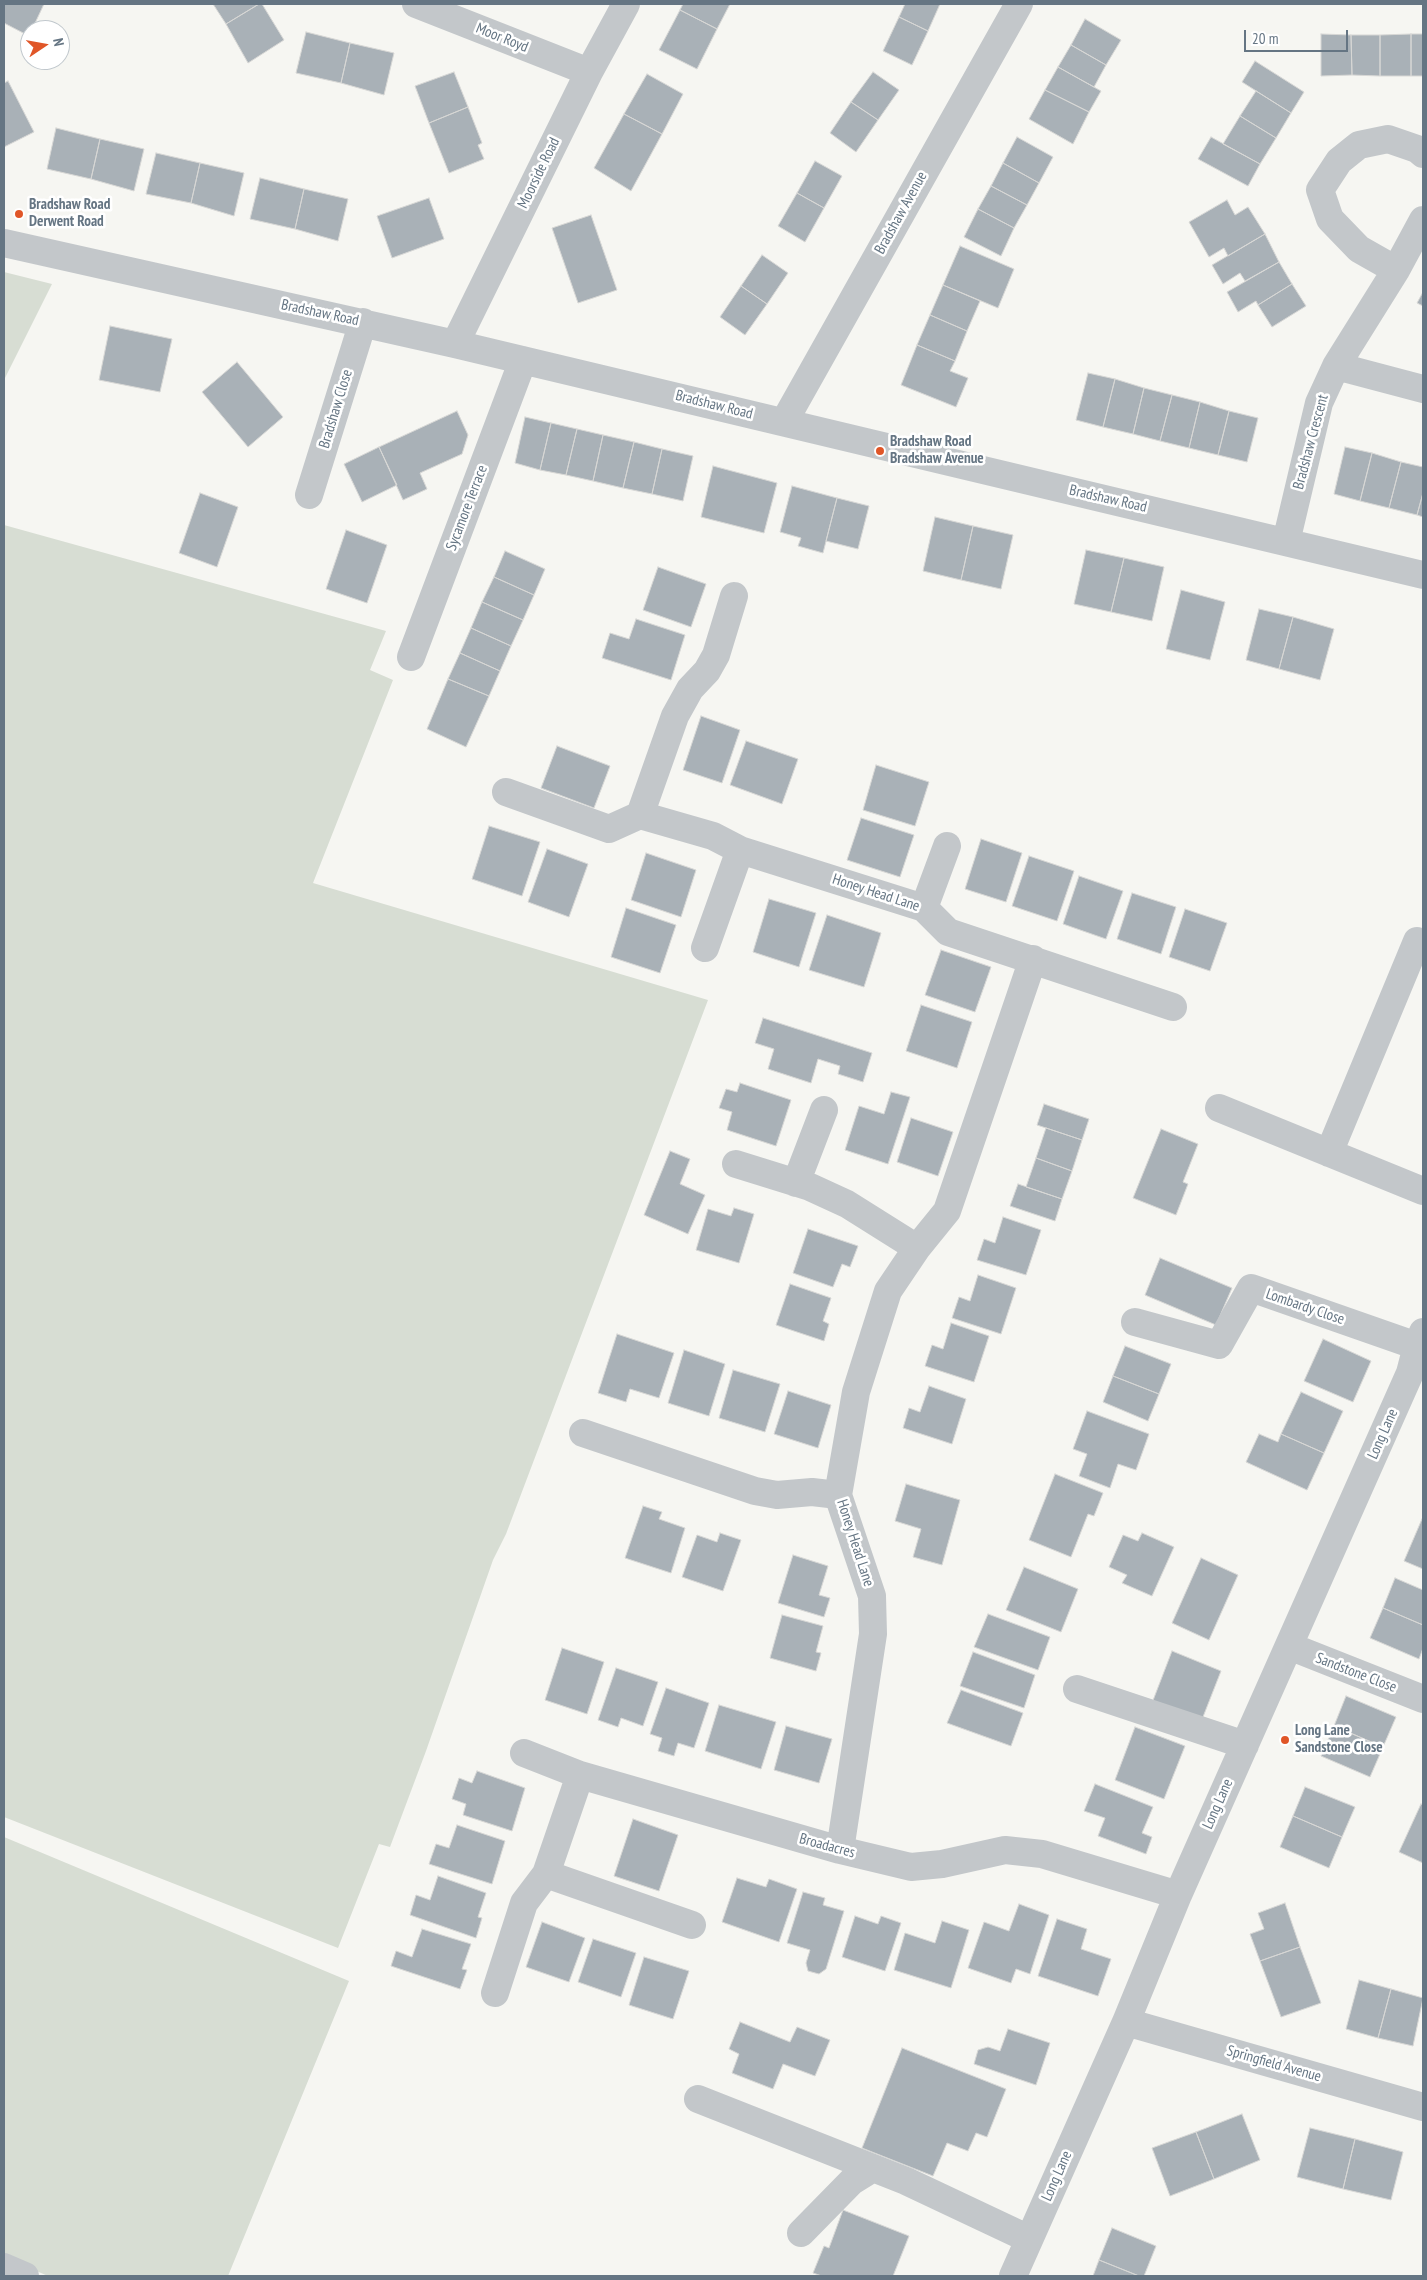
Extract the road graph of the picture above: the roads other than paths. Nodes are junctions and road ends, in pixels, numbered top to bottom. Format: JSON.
{"nodes":[{"id":1,"x":416,"y":4,"type":"edge"},
{"id":2,"x":626,"y":4,"type":"edge"},
{"id":3,"x":1019,"y":4,"type":"edge"},
{"id":4,"x":589,"y":72,"type":"junction"},
{"id":5,"x":1423,"y":154,"type":"edge"},
{"id":6,"x":1423,"y":220,"type":"edge"},
{"id":7,"x":4,"y":243,"type":"edge"},
{"id":8,"x":1396,"y":270,"type":"junction"},
{"id":9,"x":363,"y":322,"type":"junction"},
{"id":10,"x":455,"y":344,"type":"junction"},
{"id":11,"x":523,"y":360,"type":"junction"},
{"id":12,"x":1336,"y":366,"type":"junction"},
{"id":13,"x":1423,"y":389,"type":"edge"},
{"id":14,"x":784,"y":422,"type":"junction"},
{"id":15,"x":309,"y":495,"type":"dead end"},
{"id":16,"x":1286,"y":542,"type":"junction"},
{"id":17,"x":1423,"y":575,"type":"edge"},
{"id":18,"x":734,"y":596,"type":"dead end"},
{"id":19,"x":411,"y":657,"type":"dead end"},
{"id":20,"x":506,"y":792,"type":"dead end"},
{"id":21,"x":640,"y":815,"type":"junction"},
{"id":22,"x":947,"y":846,"type":"dead end"},
{"id":23,"x":740,"y":850,"type":"junction"},
{"id":24,"x":924,"y":908,"type":"junction"},
{"id":25,"x":1417,"y":941,"type":"dead end"},
{"id":26,"x":705,"y":948,"type":"dead end"},
{"id":27,"x":1033,"y":959,"type":"junction"},
{"id":28,"x":1173,"y":1007,"type":"dead end"},
{"id":29,"x":1219,"y":1108,"type":"dead end"},
{"id":30,"x":824,"y":1110,"type":"dead end"},
{"id":31,"x":1329,"y":1153,"type":"junction"},
{"id":32,"x":736,"y":1164,"type":"dead end"},
{"id":33,"x":796,"y":1182,"type":"junction"},
{"id":34,"x":1423,"y":1191,"type":"edge"},
{"id":35,"x":918,"y":1248,"type":"junction"},
{"id":36,"x":1136,"y":1322,"type":"dead end"},
{"id":37,"x":1420,"y":1339,"type":"edge"},
{"id":38,"x":1417,"y":1376,"type":"edge"},
{"id":39,"x":583,"y":1433,"type":"dead end"},
{"id":40,"x":838,"y":1495,"type":"junction"},
{"id":41,"x":1289,"y":1646,"type":"junction"},
{"id":42,"x":1077,"y":1689,"type":"dead end"},
{"id":43,"x":1423,"y":1699,"type":"edge"},
{"id":44,"x":1245,"y":1745,"type":"junction"},
{"id":45,"x":524,"y":1753,"type":"dead end"},
{"id":46,"x":580,"y":1775,"type":"junction"},
{"id":47,"x":840,"y":1850,"type":"junction"},
{"id":48,"x":546,"y":1874,"type":"junction"},
{"id":49,"x":1178,"y":1895,"type":"junction"},
{"id":50,"x":692,"y":1925,"type":"dead end"},
{"id":51,"x":494,"y":1993,"type":"dead end"},
{"id":52,"x":1126,"y":2022,"type":"junction"},
{"id":53,"x":698,"y":2099,"type":"dead end"},
{"id":54,"x":1423,"y":2107,"type":"edge"},
{"id":55,"x":873,"y":2168,"type":"junction"},
{"id":56,"x":801,"y":2233,"type":"dead end"},
{"id":57,"x":1029,"y":2239,"type":"junction"},
{"id":58,"x":4,"y":2267,"type":"edge"},
{"id":59,"x":25,"y":2276,"type":"edge"},
{"id":60,"x":1013,"y":2276,"type":"edge"}],
"edges":[{"from":1,"to":4,"type":"street","name":"Moor Royd"},
{"from":2,"to":4,"type":"street","name":"Moorside Road"},
{"from":3,"to":14,"type":"street","name":"Bradshaw Avenue"},
{"from":4,"to":10,"type":"street","name":"Moorside Road"},
{"from":5,"to":8,"type":"street"},
{"from":6,"to":8,"type":"street","name":"Bradshaw Crescent"},
{"from":7,"to":9,"type":"street","name":"Bradshaw Road"},
{"from":8,"to":12,"type":"street","name":"Bradshaw Crescent"},
{"from":9,"to":10,"type":"street","name":"Bradshaw Road"},
{"from":9,"to":15,"type":"street","name":"Bradshaw Close"},
{"from":10,"to":11,"type":"street","name":"Bradshaw Road"},
{"from":11,"to":14,"type":"street","name":"Bradshaw Road"},
{"from":11,"to":19,"type":"street","name":"Sycamore Terrace"},
{"from":12,"to":13,"type":"street"},
{"from":12,"to":16,"type":"street","name":"Bradshaw Crescent"},
{"from":14,"to":16,"type":"street","name":"Bradshaw Road"},
{"from":16,"to":17,"type":"street","name":"Bradshaw Road"},
{"from":18,"to":21,"type":"street"},
{"from":20,"to":21,"type":"street"},
{"from":21,"to":23,"type":"street","name":"Honey Head Lane"},
{"from":22,"to":24,"type":"street"},
{"from":23,"to":24,"type":"street","name":"Honey Head Lane"},
{"from":23,"to":26,"type":"street"},
{"from":24,"to":27,"type":"street","name":"Honey Head Lane"},
{"from":25,"to":31,"type":"street"},
{"from":27,"to":28,"type":"street","name":"Honey Head Lane"},
{"from":27,"to":35,"type":"street","name":"Honey Head Lane"},
{"from":29,"to":31,"type":"street"},
{"from":30,"to":33,"type":"street"},
{"from":31,"to":34,"type":"street"},
{"from":32,"to":33,"type":"street"},
{"from":33,"to":35,"type":"street"},
{"from":35,"to":40,"type":"street","name":"Honey Head Lane"},
{"from":36,"to":37,"type":"street","name":"Lombardy Close"},
{"from":37,"to":38,"type":"street","name":"Long Lane"},
{"from":38,"to":41,"type":"street","name":"Long Lane"},
{"from":39,"to":40,"type":"street"},
{"from":40,"to":47,"type":"street","name":"Honey Head Lane"},
{"from":41,"to":43,"type":"street","name":"Sandstone Close"},
{"from":41,"to":44,"type":"street","name":"Long Lane"},
{"from":42,"to":44,"type":"street"},
{"from":44,"to":49,"type":"street","name":"Long Lane"},
{"from":45,"to":46,"type":"street","name":"Broadacres"},
{"from":46,"to":47,"type":"street","name":"Broadacres"},
{"from":46,"to":48,"type":"street"},
{"from":47,"to":49,"type":"street","name":"Broadacres"},
{"from":48,"to":50,"type":"street"},
{"from":48,"to":51,"type":"street"},
{"from":49,"to":52,"type":"street","name":"Long Lane"},
{"from":52,"to":54,"type":"street","name":"Springfield Avenue"},
{"from":52,"to":57,"type":"street","name":"Long Lane"},
{"from":53,"to":55,"type":"street"},
{"from":55,"to":56,"type":"street"},
{"from":55,"to":57,"type":"street"},
{"from":57,"to":60,"type":"street","name":"Long Lane"},
{"from":58,"to":59,"type":"street"}]}
